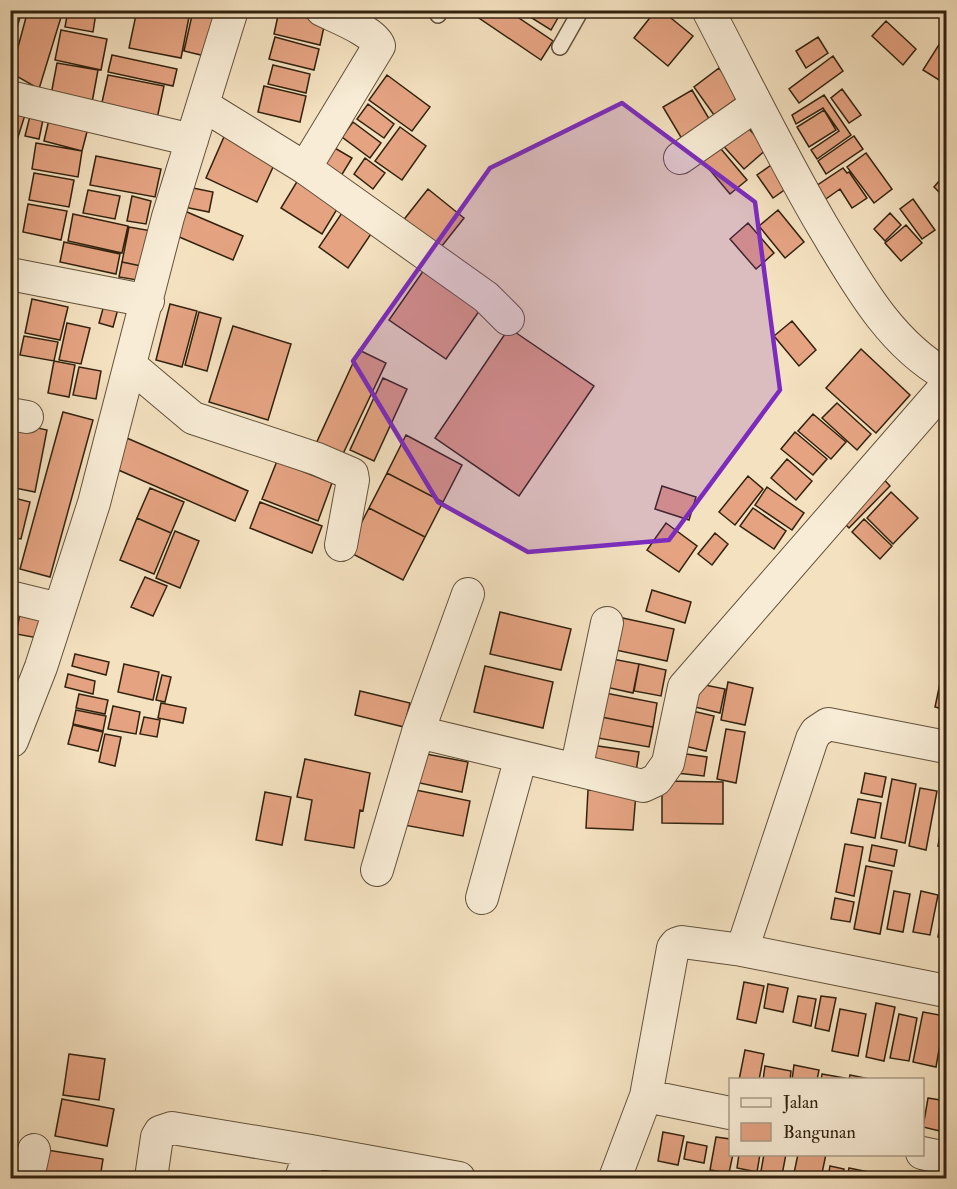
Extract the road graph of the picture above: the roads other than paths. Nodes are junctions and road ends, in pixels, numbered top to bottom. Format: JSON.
{"nodes":[{"id":1,"x":232,"y":10,"type":"edge"},
{"id":2,"x":322,"y":10,"type":"edge"},
{"id":3,"x":581,"y":10,"type":"edge"},
{"id":4,"x":708,"y":10,"type":"edge"},
{"id":5,"x":560,"y":47,"type":"dead end"},
{"id":6,"x":10,"y":97,"type":"edge"},
{"id":7,"x":203,"y":105,"type":"junction"},
{"id":8,"x":756,"y":105,"type":"junction"},
{"id":9,"x":192,"y":140,"type":"junction"},
{"id":10,"x":680,"y":158,"type":"dead end"},
{"id":11,"x":305,"y":168,"type":"junction"},
{"id":12,"x":10,"y":274,"type":"edge"},
{"id":13,"x":148,"y":301,"type":"junction"},
{"id":14,"x":508,"y":319,"type":"dead end"},
{"id":15,"x":130,"y":365,"type":"junction"},
{"id":16,"x":943,"y":393,"type":"edge"},
{"id":17,"x":341,"y":545,"type":"dead end"},
{"id":18,"x":468,"y":594,"type":"dead end"},
{"id":19,"x":10,"y":597,"type":"edge"},
{"id":20,"x":59,"y":609,"type":"junction"},
{"id":21,"x":608,"y":623,"type":"dead end"},
{"id":22,"x":418,"y":732,"type":"junction"},
{"id":23,"x":10,"y":741,"type":"edge"},
{"id":24,"x":946,"y":747,"type":"edge"},
{"id":25,"x":521,"y":757,"type":"junction"},
{"id":26,"x":576,"y":770,"type":"junction"},
{"id":27,"x":377,"y":870,"type":"dead end"},
{"id":28,"x":482,"y":898,"type":"dead end"},
{"id":29,"x":742,"y":950,"type":"junction"},
{"id":30,"x":946,"y":991,"type":"edge"},
{"id":31,"x":646,"y":1096,"type":"junction"},
{"id":32,"x":729,"y":1113,"type":"edge"},
{"id":33,"x":924,"y":1153,"type":"edge"},
{"id":34,"x":946,"y":1158,"type":"edge"},
{"id":35,"x":306,"y":1165,"type":"edge"},
{"id":36,"x":455,"y":1178,"type":"edge"},
{"id":37,"x":151,"y":1179,"type":"edge"},
{"id":38,"x":615,"y":1179,"type":"edge"}],
"edges":[{"from":1,"to":7,"type":"street"},
{"from":2,"to":11,"type":"street"},
{"from":3,"to":5,"type":"lane"},
{"from":4,"to":8,"type":"street"},
{"from":6,"to":9,"type":"street"},
{"from":7,"to":9,"type":"street"},
{"from":7,"to":11,"type":"street"},
{"from":8,"to":10,"type":"street"},
{"from":8,"to":16,"type":"street"},
{"from":9,"to":13,"type":"street"},
{"from":11,"to":14,"type":"street"},
{"from":12,"to":13,"type":"street"},
{"from":13,"to":15,"type":"street"},
{"from":15,"to":17,"type":"street"},
{"from":15,"to":20,"type":"street"},
{"from":16,"to":26,"type":"street"},
{"from":18,"to":22,"type":"street"},
{"from":19,"to":20,"type":"street"},
{"from":20,"to":23,"type":"street"},
{"from":21,"to":26,"type":"street"},
{"from":22,"to":25,"type":"street"},
{"from":22,"to":27,"type":"street"},
{"from":24,"to":29,"type":"street"},
{"from":25,"to":26,"type":"street"},
{"from":25,"to":28,"type":"street"},
{"from":29,"to":30,"type":"street"},
{"from":29,"to":31,"type":"street"},
{"from":31,"to":32,"type":"street"},
{"from":31,"to":38,"type":"street"},
{"from":33,"to":34,"type":"street"},
{"from":35,"to":36,"type":"street"},
{"from":35,"to":37,"type":"street"}]}
